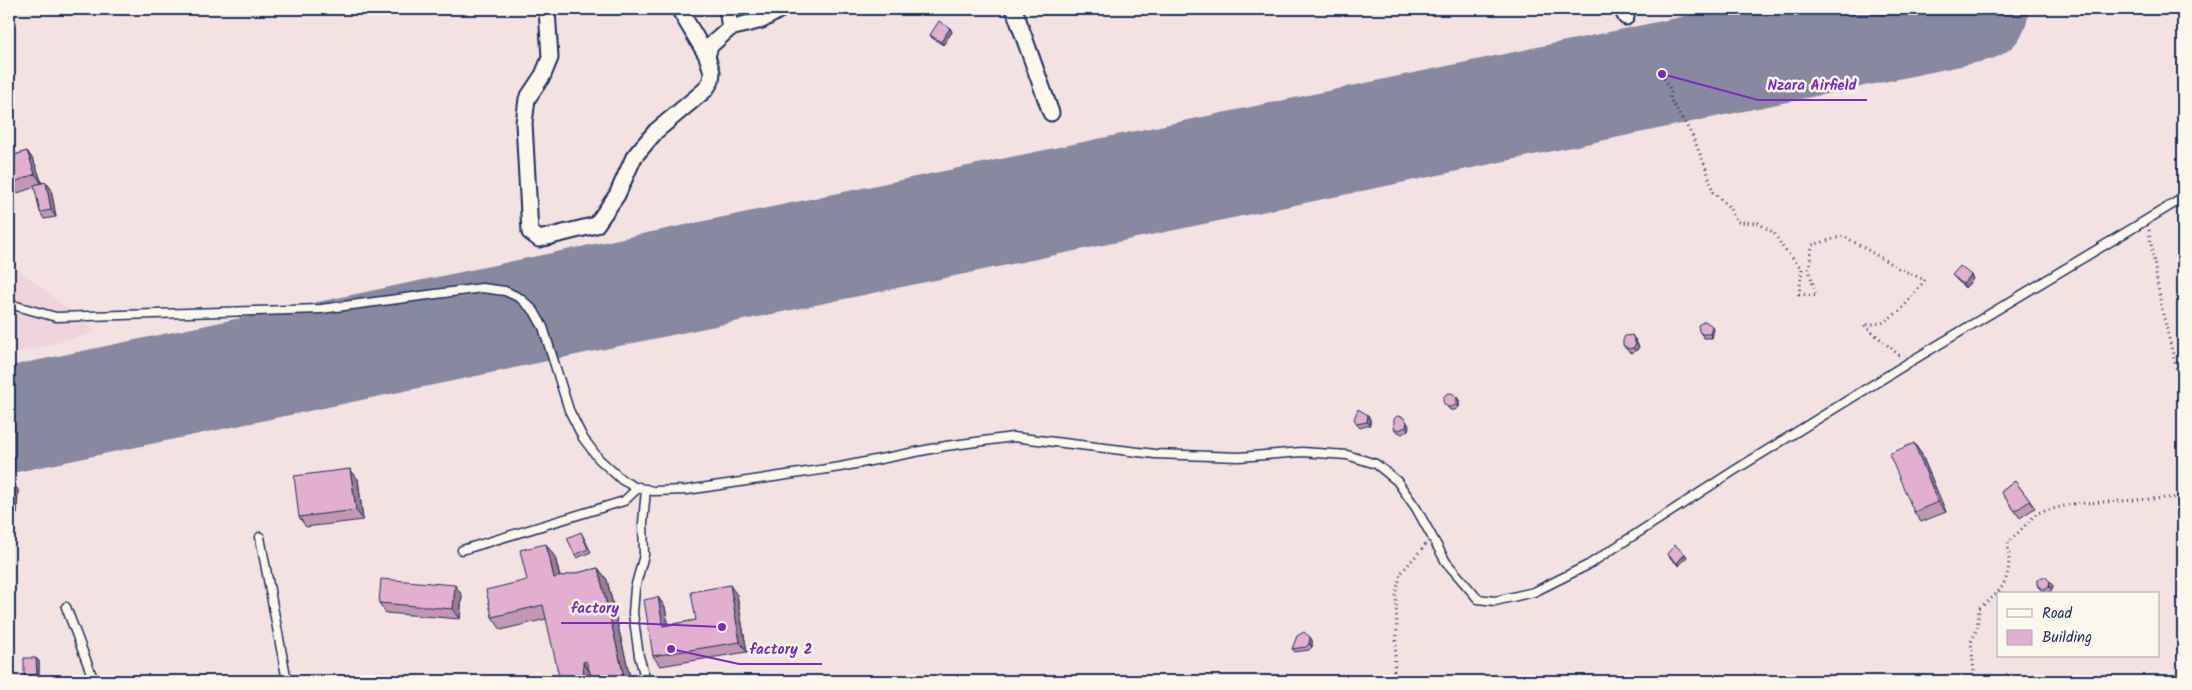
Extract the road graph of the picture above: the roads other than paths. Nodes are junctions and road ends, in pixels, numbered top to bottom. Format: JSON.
{"nodes":[{"id":1,"x":547,"y":9,"type":"edge"},
{"id":2,"x":680,"y":9,"type":"edge"},
{"id":3,"x":728,"y":9,"type":"edge"},
{"id":4,"x":781,"y":9,"type":"edge"},
{"id":5,"x":1014,"y":9,"type":"edge"},
{"id":6,"x":730,"y":28,"type":"junction"},
{"id":7,"x":707,"y":56,"type":"junction"},
{"id":8,"x":1051,"y":113,"type":"dead end"},
{"id":9,"x":2183,"y":198,"type":"edge"},
{"id":10,"x":9,"y":304,"type":"edge"},
{"id":11,"x":642,"y":488,"type":"junction"},
{"id":12,"x":260,"y":537,"type":"dead end"},
{"id":13,"x":462,"y":550,"type":"dead end"},
{"id":14,"x":66,"y":608,"type":"dead end"},
{"id":15,"x":94,"y":681,"type":"edge"},
{"id":16,"x":287,"y":681,"type":"edge"},
{"id":17,"x":646,"y":681,"type":"edge"}],
"edges":[{"from":1,"to":7,"type":"street"},
{"from":2,"to":7,"type":"street"},
{"from":3,"to":6,"type":"street"},
{"from":4,"to":6,"type":"street"},
{"from":5,"to":8,"type":"street"},
{"from":6,"to":7,"type":"street"},
{"from":9,"to":11,"type":"lane"},
{"from":10,"to":11,"type":"lane"},
{"from":11,"to":13,"type":"lane"},
{"from":11,"to":17,"type":"lane"},
{"from":12,"to":16,"type":"lane"},
{"from":14,"to":15,"type":"lane"}]}
